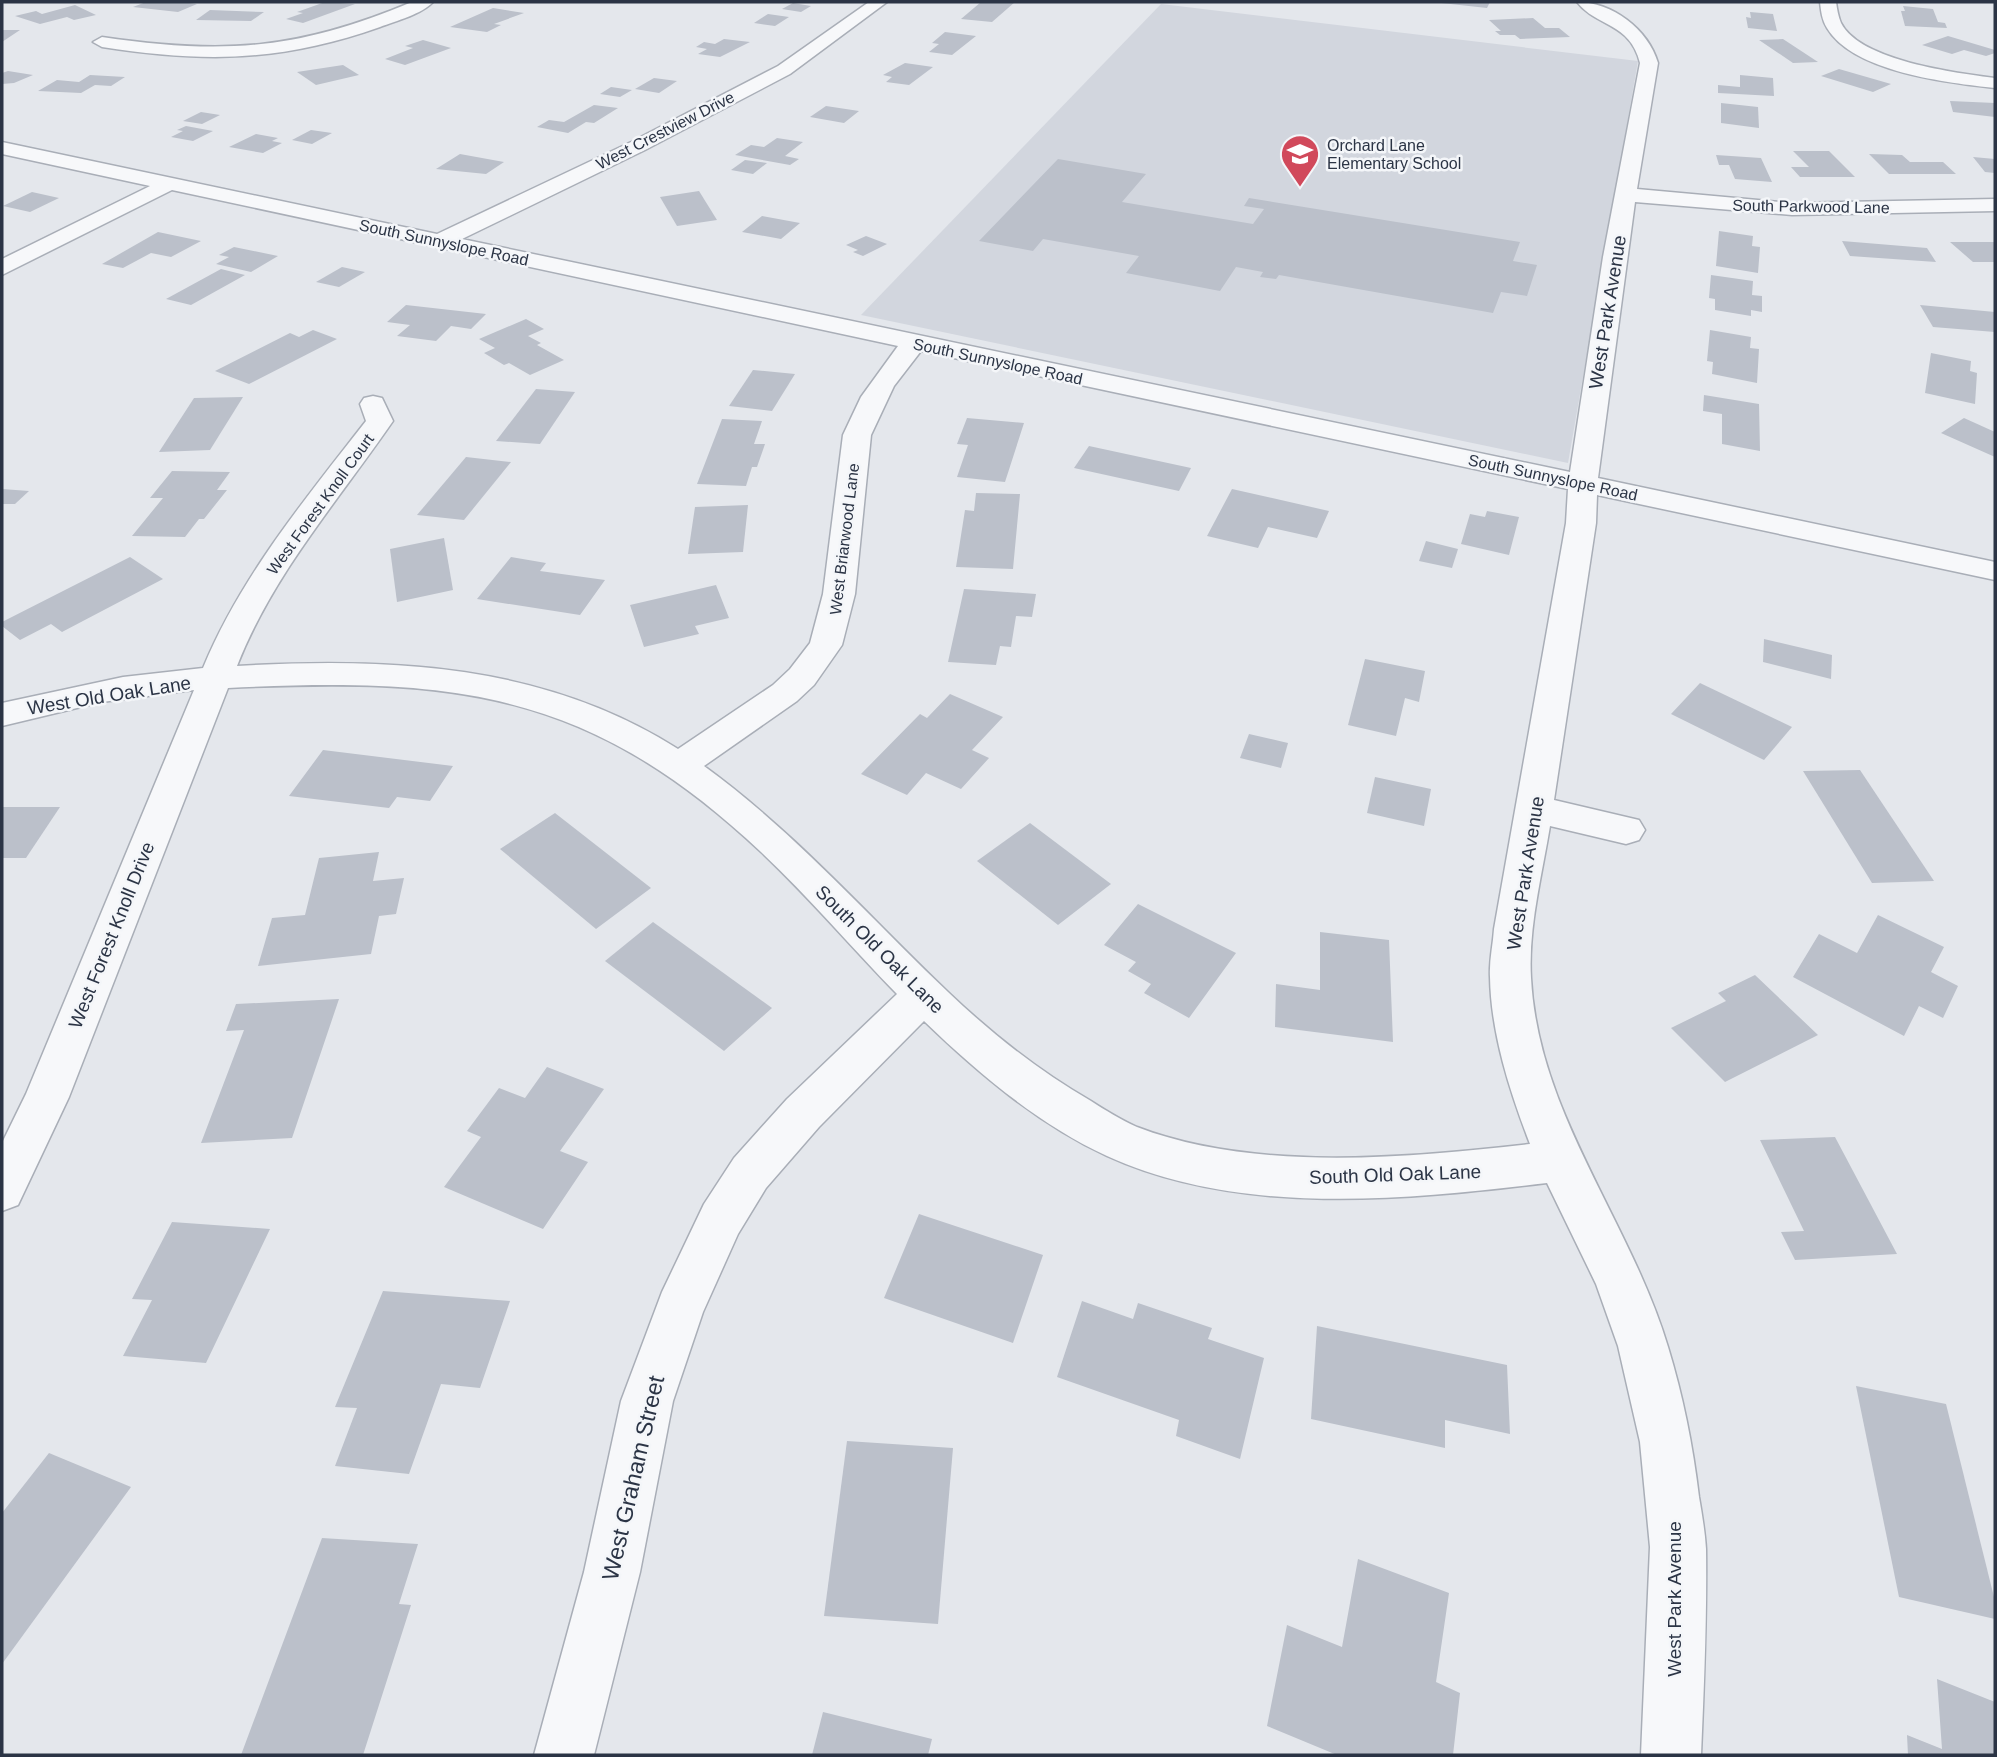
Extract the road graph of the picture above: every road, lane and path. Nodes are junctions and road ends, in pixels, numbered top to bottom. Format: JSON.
{"nodes":[{"id":1,"x":425,"y":2,"type":"edge"},
{"id":2,"x":880,"y":2,"type":"edge"},
{"id":3,"x":1585,"y":2,"type":"edge"},
{"id":4,"x":1828,"y":2,"type":"edge"},
{"id":5,"x":102,"y":43,"type":"dead end"},
{"id":6,"x":1995,"y":83,"type":"edge"},
{"id":7,"x":2,"y":148,"type":"edge"},
{"id":8,"x":170,"y":184,"type":"junction"},
{"id":9,"x":1627,"y":195,"type":"junction"},
{"id":10,"x":1995,"y":205,"type":"edge"},
{"id":11,"x":440,"y":241,"type":"junction"},
{"id":12,"x":2,"y":268,"type":"edge"},
{"id":13,"x":914,"y":343,"type":"junction"},
{"id":14,"x":373,"y":404,"type":"dead end"},
{"id":15,"x":1583,"y":484,"type":"junction"},
{"id":16,"x":1995,"y":571,"type":"edge"},
{"id":17,"x":216,"y":678,"type":"junction"},
{"id":18,"x":2,"y":714,"type":"edge"},
{"id":19,"x":680,"y":766,"type":"junction"},
{"id":20,"x":1535,"y":809,"type":"junction"},
{"id":21,"x":1626,"y":830,"type":"dead end"},
{"id":22,"x":924,"y":993,"type":"junction"},
{"id":23,"x":1560,"y":1161,"type":"junction"},
{"id":24,"x":2,"y":1189,"type":"edge"},
{"id":25,"x":565,"y":1755,"type":"edge"},
{"id":26,"x":1671,"y":1755,"type":"edge"}],
"edges":[{"from":1,"to":5,"type":"street"},
{"from":2,"to":11,"type":"street","name":"West Crestview Drive"},
{"from":3,"to":9,"type":"street","name":"West Park Avenue"},
{"from":4,"to":6,"type":"street"},
{"from":7,"to":8,"type":"street","name":"South Sunnyslope Road"},
{"from":8,"to":11,"type":"street","name":"South Sunnyslope Road"},
{"from":8,"to":12,"type":"street"},
{"from":9,"to":10,"type":"street","name":"South Parkwood Lane"},
{"from":9,"to":15,"type":"street","name":"West Park Avenue"},
{"from":11,"to":13,"type":"street","name":"South Sunnyslope Road"},
{"from":13,"to":15,"type":"street","name":"South Sunnyslope Road"},
{"from":13,"to":19,"type":"street","name":"West Briarwood Lane"},
{"from":14,"to":17,"type":"street","name":"West Forest Knoll Court"},
{"from":15,"to":16,"type":"street","name":"South Sunnyslope Road"},
{"from":15,"to":20,"type":"street","name":"West Park Avenue"},
{"from":17,"to":18,"type":"street","name":"West Old Oak Lane"},
{"from":17,"to":19,"type":"street","name":"South Old Oak Lane"},
{"from":17,"to":24,"type":"street","name":"West Forest Knoll Drive"},
{"from":19,"to":22,"type":"street","name":"South Old Oak Lane"},
{"from":20,"to":21,"type":"street"},
{"from":20,"to":23,"type":"street","name":"West Park Avenue"},
{"from":22,"to":23,"type":"street","name":"South Old Oak Lane"},
{"from":22,"to":25,"type":"street","name":"West Graham Street"},
{"from":23,"to":26,"type":"street","name":"West Park Avenue"}]}
